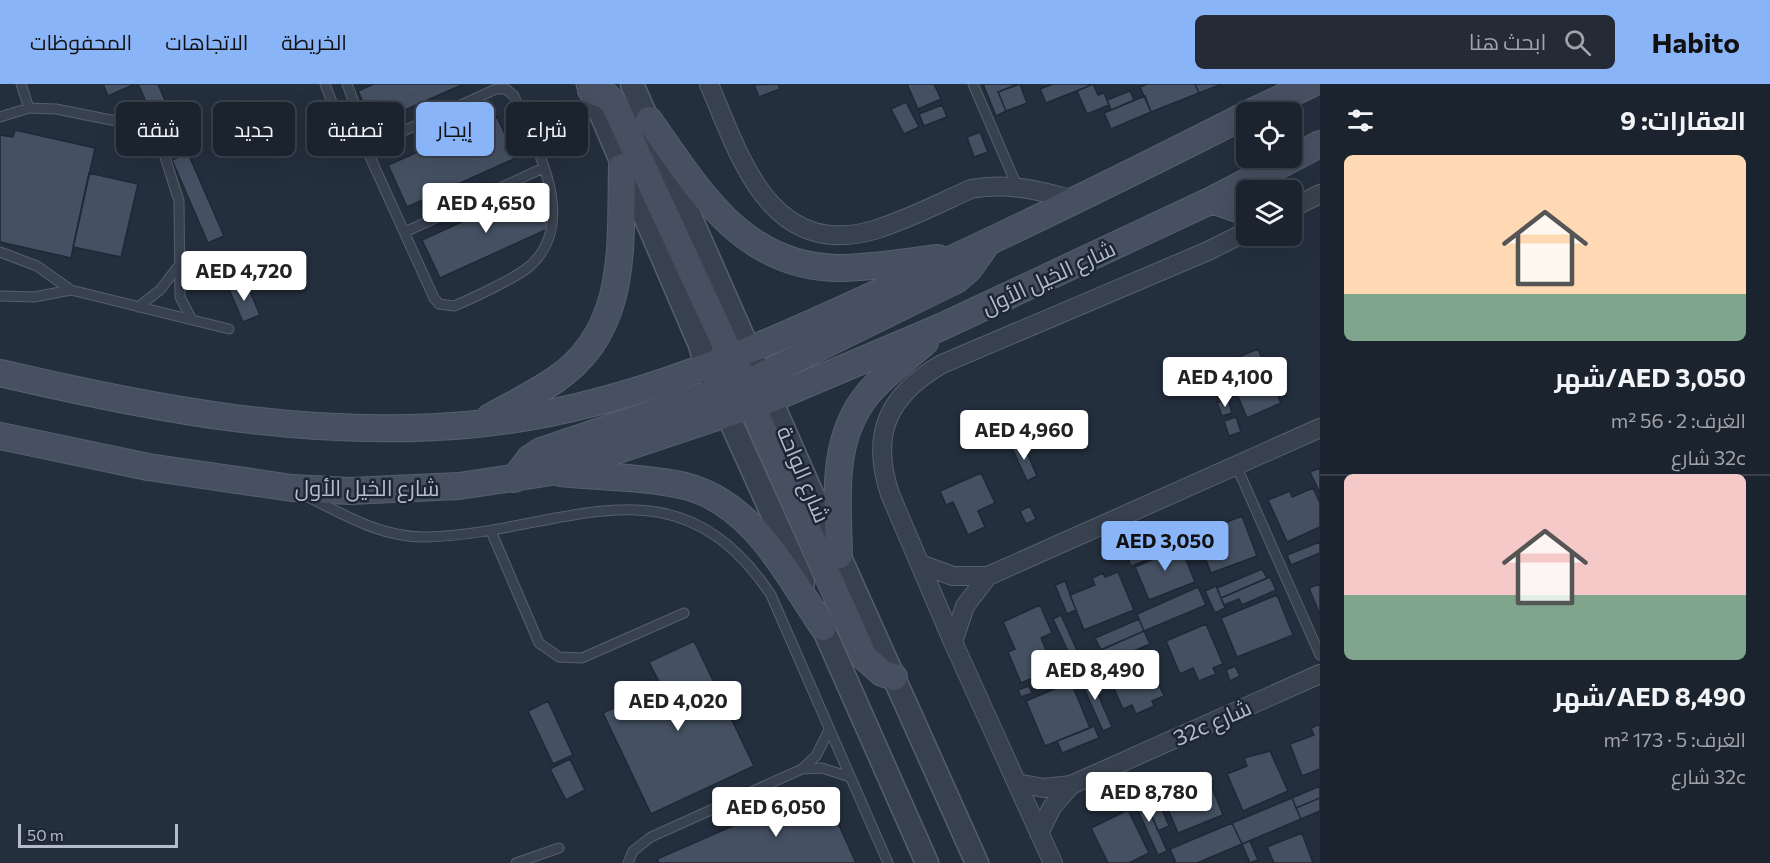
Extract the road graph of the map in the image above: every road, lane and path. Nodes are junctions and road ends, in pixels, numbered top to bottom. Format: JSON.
{"nodes":[{"id":1,"x":21,"y":84,"type":"edge"},
{"id":2,"x":325,"y":84,"type":"edge"},
{"id":3,"x":346,"y":84,"type":"edge"},
{"id":4,"x":633,"y":84,"type":"edge"},
{"id":5,"x":709,"y":84,"type":"edge"},
{"id":6,"x":973,"y":84,"type":"edge"},
{"id":7,"x":1311,"y":84,"type":"edge"},
{"id":8,"x":590,"y":87,"type":"edge"},
{"id":9,"x":332,"y":102,"type":"edge"},
{"id":10,"x":353,"y":102,"type":"edge"},
{"id":11,"x":1273,"y":102,"type":"edge"},
{"id":12,"x":29,"y":108,"type":"junction"},
{"id":13,"x":0,"y":117,"type":"edge"},
{"id":14,"x":649,"y":120,"type":"junction"},
{"id":15,"x":1236,"y":120,"type":"edge"},
{"id":16,"x":404,"y":131,"type":"edge"},
{"id":17,"x":1320,"y":144,"type":"edge"},
{"id":18,"x":370,"y":156,"type":"edge"},
{"id":19,"x":622,"y":167,"type":"junction"},
{"id":20,"x":543,"y":168,"type":"junction"},
{"id":21,"x":1017,"y":186,"type":"junction"},
{"id":22,"x":1320,"y":194,"type":"edge"},
{"id":23,"x":1212,"y":200,"type":"junction"},
{"id":24,"x":1078,"y":201,"type":"junction"},
{"id":25,"x":1302,"y":203,"type":"edge"},
{"id":26,"x":1236,"y":208,"type":"edge"},
{"id":27,"x":405,"y":232,"type":"junction"},
{"id":28,"x":1236,"y":237,"type":"edge"},
{"id":29,"x":988,"y":242,"type":"junction"},
{"id":30,"x":0,"y":252,"type":"edge"},
{"id":31,"x":959,"y":256,"type":"junction"},
{"id":32,"x":180,"y":263,"type":"junction"},
{"id":33,"x":71,"y":290,"type":"junction"},
{"id":34,"x":0,"y":296,"type":"edge"},
{"id":35,"x":138,"y":307,"type":"junction"},
{"id":36,"x":192,"y":320,"type":"junction"},
{"id":37,"x":941,"y":327,"type":"junction"},
{"id":38,"x":229,"y":329,"type":"dead end"},
{"id":39,"x":706,"y":367,"type":"junction"},
{"id":40,"x":0,"y":373,"type":"edge"},
{"id":41,"x":743,"y":385,"type":"junction"},
{"id":42,"x":476,"y":424,"type":"junction"},
{"id":43,"x":1320,"y":428,"type":"edge"},
{"id":44,"x":0,"y":436,"type":"edge"},
{"id":45,"x":1236,"y":465,"type":"junction"},
{"id":46,"x":552,"y":472,"type":"junction"},
{"id":47,"x":514,"y":479,"type":"junction"},
{"id":48,"x":292,"y":488,"type":"junction"},
{"id":49,"x":491,"y":531,"type":"junction"},
{"id":50,"x":839,"y":555,"type":"junction"},
{"id":51,"x":920,"y":564,"type":"junction"},
{"id":52,"x":988,"y":576,"type":"junction"},
{"id":53,"x":684,"y":613,"type":"dead end"},
{"id":54,"x":823,"y":627,"type":"junction"},
{"id":55,"x":953,"y":642,"type":"junction"},
{"id":56,"x":1320,"y":655,"type":"edge"},
{"id":57,"x":1320,"y":674,"type":"edge"},
{"id":58,"x":894,"y":677,"type":"junction"},
{"id":59,"x":829,"y":730,"type":"junction"},
{"id":60,"x":802,"y":769,"type":"junction"},
{"id":61,"x":850,"y":777,"type":"junction"},
{"id":62,"x":1017,"y":783,"type":"junction"},
{"id":63,"x":1071,"y":785,"type":"junction"},
{"id":64,"x":1039,"y":833,"type":"junction"},
{"id":65,"x":559,"y":848,"type":"dead end"},
{"id":66,"x":516,"y":863,"type":"edge"},
{"id":67,"x":628,"y":863,"type":"edge"},
{"id":68,"x":888,"y":863,"type":"edge"},
{"id":69,"x":927,"y":863,"type":"edge"},
{"id":70,"x":977,"y":863,"type":"edge"},
{"id":71,"x":1053,"y":863,"type":"edge"}],
"edges":[{"from":1,"to":12,"type":"lane"},
{"from":2,"to":9,"type":"lane"},
{"from":3,"to":10,"type":"lane"},
{"from":4,"to":14,"type":"street","name":"شارع الواحة"},
{"from":5,"to":21,"type":"street"},
{"from":6,"to":21,"type":"lane"},
{"from":7,"to":11,"type":"main road"},
{"from":8,"to":19,"type":"street"},
{"from":8,"to":41,"type":"main road"},
{"from":12,"to":13,"type":"lane"},
{"from":12,"to":32,"type":"lane"},
{"from":14,"to":31,"type":"main road"},
{"from":14,"to":41,"type":"street","name":"شارع الواحة"},
{"from":15,"to":24,"type":"main road","name":"شارع الخيل الأول"},
{"from":16,"to":20,"type":"lane"},
{"from":17,"to":23,"type":"main road","name":"شارع الخيل الأول"},
{"from":18,"to":27,"type":"lane"},
{"from":19,"to":39,"type":"street"},
{"from":19,"to":42,"type":"main road"},
{"from":20,"to":27,"type":"lane"},
{"from":20,"to":27,"type":"lane"},
{"from":21,"to":24,"type":"street"},
{"from":22,"to":25,"type":"street"},
{"from":23,"to":26,"type":"main road"},
{"from":23,"to":37,"type":"main road","name":"شارع الخيل الأول"},
{"from":24,"to":29,"type":"main road","name":"شارع الخيل الأول"},
{"from":28,"to":51,"type":"street"},
{"from":29,"to":31,"type":"main road","name":"شارع الخيل الأول"},
{"from":29,"to":41,"type":"main road"},
{"from":30,"to":33,"type":"lane"},
{"from":31,"to":41,"type":"main road","name":"شارع الخيل الأول"},
{"from":32,"to":35,"type":"lane"},
{"from":32,"to":36,"type":"lane"},
{"from":33,"to":34,"type":"lane"},
{"from":33,"to":35,"type":"lane"},
{"from":35,"to":36,"type":"lane"},
{"from":36,"to":38,"type":"lane"},
{"from":37,"to":41,"type":"main road","name":"شارع الخيل الأول"},
{"from":37,"to":50,"type":"main road"},
{"from":39,"to":41,"type":"main road"},
{"from":39,"to":42,"type":"main road"},
{"from":40,"to":42,"type":"main road"},
{"from":41,"to":46,"type":"main road","name":"شارع الخيل الأول"},
{"from":41,"to":47,"type":"main road"},
{"from":41,"to":50,"type":"street","name":"شارع الواحة"},
{"from":41,"to":54,"type":"street","name":"شارع الواحة"},
{"from":41,"to":58,"type":"main road"},
{"from":43,"to":45,"type":"street"},
{"from":44,"to":48,"type":"main road","name":"شارع الخيل الأول"},
{"from":45,"to":52,"type":"street"},
{"from":45,"to":56,"type":"lane"},
{"from":46,"to":47,"type":"main road","name":"شارع الخيل الأول"},
{"from":46,"to":54,"type":"main road"},
{"from":47,"to":48,"type":"main road","name":"شارع الخيل الأول"},
{"from":48,"to":49,"type":"lane"},
{"from":49,"to":53,"type":"lane"},
{"from":49,"to":59,"type":"lane"},
{"from":50,"to":58,"type":"street","name":"شارع الواحة"},
{"from":51,"to":52,"type":"street"},
{"from":51,"to":55,"type":"street"},
{"from":52,"to":55,"type":"street"},
{"from":54,"to":69,"type":"street","name":"شارع الواحة"},
{"from":55,"to":62,"type":"street"},
{"from":57,"to":63,"type":"street","name":"32c شارع"},
{"from":58,"to":70,"type":"street","name":"شارع الواحة"},
{"from":59,"to":60,"type":"lane"},
{"from":59,"to":61,"type":"lane"},
{"from":60,"to":61,"type":"lane"},
{"from":60,"to":67,"type":"lane"},
{"from":61,"to":68,"type":"lane"},
{"from":62,"to":63,"type":"street","name":"32c شارع"},
{"from":62,"to":64,"type":"street"},
{"from":63,"to":64,"type":"street","name":"32c شارع"},
{"from":64,"to":71,"type":"street"},
{"from":65,"to":66,"type":"lane"}]}
